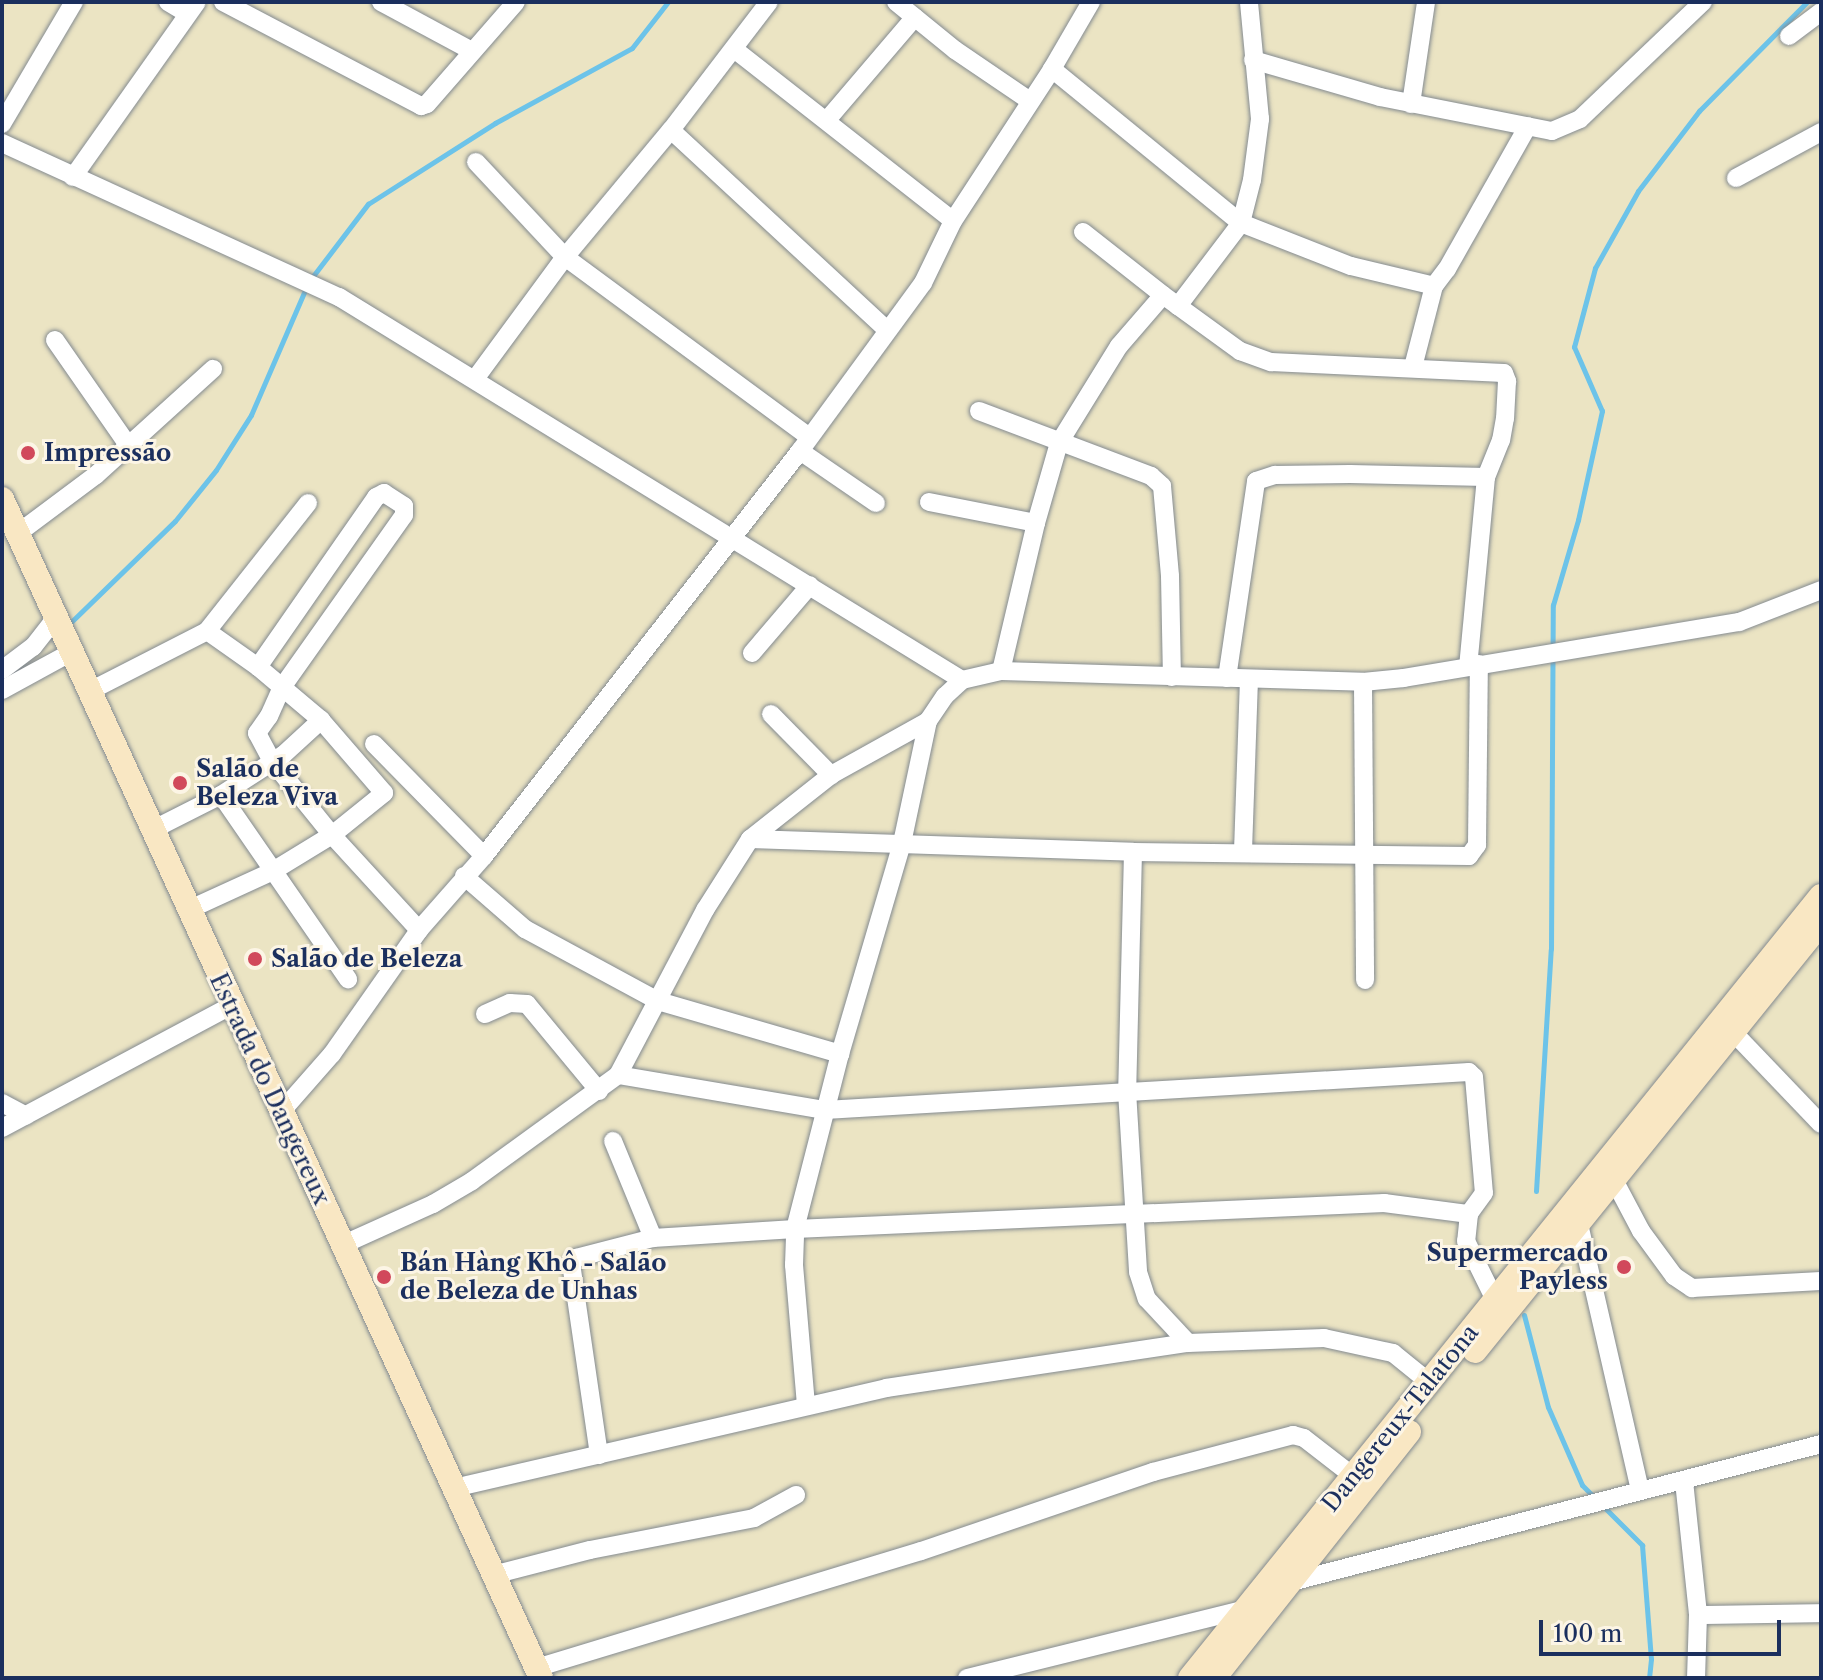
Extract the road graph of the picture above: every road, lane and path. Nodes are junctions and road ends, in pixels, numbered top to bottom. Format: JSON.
{"nodes":[{"id":1,"x":74,"y":2,"type":"edge"},
{"id":2,"x":168,"y":2,"type":"edge"},
{"id":3,"x":223,"y":2,"type":"edge"},
{"id":4,"x":381,"y":2,"type":"edge"},
{"id":5,"x":516,"y":2,"type":"edge"},
{"id":6,"x":769,"y":2,"type":"edge"},
{"id":7,"x":896,"y":2,"type":"edge"},
{"id":8,"x":1091,"y":2,"type":"edge"},
{"id":9,"x":1249,"y":2,"type":"edge"},
{"id":10,"x":1426,"y":2,"type":"edge"},
{"id":11,"x":1703,"y":2,"type":"edge"},
{"id":12,"x":193,"y":8,"type":"edge"},
{"id":13,"x":1821,"y":12,"type":"edge"},
{"id":14,"x":915,"y":17,"type":"junction"},
{"id":15,"x":1789,"y":36,"type":"dead end"},
{"id":16,"x":734,"y":49,"type":"junction"},
{"id":17,"x":472,"y":51,"type":"junction"},
{"id":18,"x":1253,"y":60,"type":"junction"},
{"id":19,"x":1052,"y":69,"type":"junction"},
{"id":20,"x":1030,"y":101,"type":"junction"},
{"id":21,"x":1411,"y":104,"type":"junction"},
{"id":22,"x":827,"y":120,"type":"junction"},
{"id":23,"x":2,"y":124,"type":"edge"},
{"id":24,"x":1528,"y":126,"type":"junction"},
{"id":25,"x":671,"y":130,"type":"junction"},
{"id":26,"x":1821,"y":132,"type":"edge"},
{"id":27,"x":2,"y":143,"type":"edge"},
{"id":28,"x":476,"y":162,"type":"dead end"},
{"id":29,"x":73,"y":177,"type":"junction"},
{"id":30,"x":1736,"y":178,"type":"dead end"},
{"id":31,"x":953,"y":221,"type":"junction"},
{"id":32,"x":1241,"y":223,"type":"junction"},
{"id":33,"x":1083,"y":232,"type":"dead end"},
{"id":34,"x":565,"y":257,"type":"junction"},
{"id":35,"x":1434,"y":286,"type":"junction"},
{"id":36,"x":1171,"y":300,"type":"junction"},
{"id":37,"x":887,"y":330,"type":"junction"},
{"id":38,"x":55,"y":340,"type":"dead end"},
{"id":39,"x":1413,"y":367,"type":"junction"},
{"id":40,"x":213,"y":369,"type":"dead end"},
{"id":41,"x":475,"y":379,"type":"junction"},
{"id":42,"x":979,"y":411,"type":"dead end"},
{"id":43,"x":1059,"y":443,"type":"junction"},
{"id":44,"x":805,"y":444,"type":"junction"},
{"id":45,"x":128,"y":445,"type":"junction"},
{"id":46,"x":1486,"y":477,"type":"junction"},
{"id":47,"x":2,"y":499,"type":"edge"},
{"id":48,"x":929,"y":502,"type":"dead end"},
{"id":49,"x":308,"y":503,"type":"dead end"},
{"id":50,"x":876,"y":503,"type":"dead end"},
{"id":51,"x":1036,"y":523,"type":"junction"},
{"id":52,"x":17,"y":534,"type":"junction"},
{"id":53,"x":730,"y":536,"type":"junction"},
{"id":54,"x":810,"y":585,"type":"junction"},
{"id":55,"x":1821,"y":590,"type":"edge"},
{"id":56,"x":207,"y":631,"type":"junction"},
{"id":57,"x":62,"y":633,"type":"junction"},
{"id":58,"x":752,"y":653,"type":"dead end"},
{"id":59,"x":1473,"y":665,"type":"junction"},
{"id":60,"x":258,"y":667,"type":"junction"},
{"id":61,"x":2,"y":670,"type":"edge"},
{"id":62,"x":1001,"y":671,"type":"junction"},
{"id":63,"x":1172,"y":677,"type":"junction"},
{"id":64,"x":1227,"y":678,"type":"junction"},
{"id":65,"x":1249,"y":679,"type":"junction"},
{"id":66,"x":962,"y":680,"type":"junction"},
{"id":67,"x":1363,"y":682,"type":"junction"},
{"id":68,"x":282,"y":687,"type":"junction"},
{"id":69,"x":2,"y":690,"type":"edge"},
{"id":70,"x":88,"y":692,"type":"junction"},
{"id":71,"x":771,"y":714,"type":"dead end"},
{"id":72,"x":321,"y":720,"type":"junction"},
{"id":73,"x":928,"y":721,"type":"junction"},
{"id":74,"x":374,"y":744,"type":"dead end"},
{"id":75,"x":272,"y":761,"type":"junction"},
{"id":76,"x":831,"y":775,"type":"junction"},
{"id":77,"x":221,"y":795,"type":"junction"},
{"id":78,"x":152,"y":830,"type":"junction"},
{"id":79,"x":332,"y":835,"type":"junction"},
{"id":80,"x":750,"y":839,"type":"junction"},
{"id":81,"x":902,"y":843,"type":"junction"},
{"id":82,"x":1243,"y":851,"type":"junction"},
{"id":83,"x":1133,"y":852,"type":"junction"},
{"id":84,"x":1362,"y":854,"type":"junction"},
{"id":85,"x":484,"y":856,"type":"junction"},
{"id":86,"x":273,"y":871,"type":"junction"},
{"id":87,"x":464,"y":876,"type":"junction"},
{"id":88,"x":1821,"y":896,"type":"edge"},
{"id":89,"x":188,"y":910,"type":"junction"},
{"id":90,"x":1821,"y":923,"type":"edge"},
{"id":91,"x":419,"y":930,"type":"junction"},
{"id":92,"x":348,"y":979,"type":"dead end"},
{"id":93,"x":1365,"y":980,"type":"dead end"},
{"id":94,"x":658,"y":1001,"type":"junction"},
{"id":95,"x":232,"y":1005,"type":"junction"},
{"id":96,"x":485,"y":1014,"type":"dead end"},
{"id":97,"x":1733,"y":1032,"type":"junction"},
{"id":98,"x":840,"y":1054,"type":"junction"},
{"id":99,"x":618,"y":1075,"type":"junction"},
{"id":100,"x":599,"y":1091,"type":"junction"},
{"id":101,"x":1127,"y":1091,"type":"junction"},
{"id":102,"x":2,"y":1103,"type":"edge"},
{"id":103,"x":825,"y":1110,"type":"junction"},
{"id":104,"x":281,"y":1112,"type":"junction"},
{"id":105,"x":26,"y":1116,"type":"junction"},
{"id":106,"x":1821,"y":1124,"type":"edge"},
{"id":107,"x":2,"y":1128,"type":"edge"},
{"id":108,"x":613,"y":1141,"type":"dead end"},
{"id":109,"x":1614,"y":1180,"type":"junction"},
{"id":110,"x":1136,"y":1213,"type":"junction"},
{"id":111,"x":1469,"y":1214,"type":"junction"},
{"id":112,"x":1579,"y":1224,"type":"junction"},
{"id":113,"x":795,"y":1229,"type":"junction"},
{"id":114,"x":653,"y":1238,"type":"junction"},
{"id":115,"x":342,"y":1245,"type":"junction"},
{"id":116,"x":1821,"y":1281,"type":"edge"},
{"id":117,"x":1495,"y":1300,"type":"junction"},
{"id":118,"x":1188,"y":1343,"type":"junction"},
{"id":119,"x":1429,"y":1382,"type":"junction"},
{"id":120,"x":806,"y":1405,"type":"junction"},
{"id":121,"x":1821,"y":1444,"type":"edge"},
{"id":122,"x":599,"y":1455,"type":"junction"},
{"id":123,"x":1353,"y":1476,"type":"junction"},
{"id":124,"x":1684,"y":1481,"type":"junction"},
{"id":125,"x":454,"y":1488,"type":"junction"},
{"id":126,"x":1640,"y":1491,"type":"junction"},
{"id":127,"x":796,"y":1495,"type":"dead end"},
{"id":128,"x":493,"y":1575,"type":"junction"},
{"id":129,"x":1291,"y":1582,"type":"junction"},
{"id":130,"x":1245,"y":1609,"type":"junction"},
{"id":131,"x":1821,"y":1613,"type":"edge"},
{"id":132,"x":1698,"y":1615,"type":"junction"},
{"id":133,"x":538,"y":1673,"type":"edge"},
{"id":134,"x":967,"y":1678,"type":"edge"},
{"id":135,"x":1190,"y":1678,"type":"edge"},
{"id":136,"x":1214,"y":1678,"type":"edge"},
{"id":137,"x":1696,"y":1678,"type":"edge"}],
"edges":[{"from":1,"to":23,"type":"street"},
{"from":2,"to":12,"type":"street"},
{"from":3,"to":17,"type":"street"},
{"from":4,"to":17,"type":"street"},
{"from":5,"to":17,"type":"street"},
{"from":6,"to":16,"type":"street"},
{"from":7,"to":14,"type":"street"},
{"from":8,"to":19,"type":"street"},
{"from":9,"to":18,"type":"street"},
{"from":10,"to":21,"type":"street"},
{"from":11,"to":24,"type":"street"},
{"from":12,"to":29,"type":"street"},
{"from":13,"to":15,"type":"street"},
{"from":14,"to":20,"type":"street"},
{"from":14,"to":22,"type":"street"},
{"from":16,"to":22,"type":"street"},
{"from":16,"to":25,"type":"street"},
{"from":18,"to":21,"type":"street"},
{"from":18,"to":32,"type":"street"},
{"from":19,"to":20,"type":"street"},
{"from":19,"to":32,"type":"street"},
{"from":20,"to":31,"type":"street"},
{"from":21,"to":24,"type":"street"},
{"from":22,"to":31,"type":"street"},
{"from":24,"to":35,"type":"street"},
{"from":25,"to":34,"type":"street"},
{"from":25,"to":37,"type":"street"},
{"from":26,"to":30,"type":"street"},
{"from":27,"to":29,"type":"street"},
{"from":28,"to":34,"type":"street"},
{"from":29,"to":41,"type":"street"},
{"from":31,"to":37,"type":"street"},
{"from":32,"to":35,"type":"street"},
{"from":32,"to":36,"type":"street"},
{"from":33,"to":36,"type":"street"},
{"from":34,"to":41,"type":"street"},
{"from":34,"to":44,"type":"street"},
{"from":35,"to":39,"type":"street"},
{"from":36,"to":39,"type":"street"},
{"from":36,"to":43,"type":"street"},
{"from":37,"to":44,"type":"street"},
{"from":38,"to":45,"type":"street"},
{"from":39,"to":46,"type":"street"},
{"from":40,"to":45,"type":"street"},
{"from":41,"to":53,"type":"street"},
{"from":42,"to":43,"type":"street"},
{"from":43,"to":51,"type":"street"},
{"from":43,"to":63,"type":"street"},
{"from":44,"to":50,"type":"street"},
{"from":44,"to":53,"type":"street"},
{"from":45,"to":52,"type":"street"},
{"from":46,"to":59,"type":"street"},
{"from":46,"to":64,"type":"street"},
{"from":47,"to":52,"type":"main road","name":"Estrada do Dangereux"},
{"from":48,"to":51,"type":"street"},
{"from":49,"to":56,"type":"street"},
{"from":51,"to":62,"type":"street"},
{"from":52,"to":57,"type":"main road","name":"Estrada do Dangereux"},
{"from":53,"to":54,"type":"street"},
{"from":53,"to":85,"type":"street"},
{"from":54,"to":58,"type":"street"},
{"from":54,"to":66,"type":"street"},
{"from":55,"to":59,"type":"street"},
{"from":56,"to":60,"type":"street"},
{"from":56,"to":70,"type":"street"},
{"from":57,"to":61,"type":"street"},
{"from":57,"to":69,"type":"street"},
{"from":57,"to":70,"type":"main road","name":"Estrada do Dangereux"},
{"from":59,"to":67,"type":"street"},
{"from":59,"to":84,"type":"street"},
{"from":60,"to":68,"type":"street"},
{"from":60,"to":68,"type":"street"},
{"from":62,"to":63,"type":"street"},
{"from":62,"to":66,"type":"street"},
{"from":63,"to":64,"type":"street"},
{"from":64,"to":65,"type":"street"},
{"from":65,"to":67,"type":"street"},
{"from":65,"to":82,"type":"street"},
{"from":66,"to":73,"type":"street"},
{"from":67,"to":84,"type":"street"},
{"from":68,"to":72,"type":"street"},
{"from":68,"to":75,"type":"street"},
{"from":70,"to":78,"type":"main road","name":"Estrada do Dangereux"},
{"from":71,"to":76,"type":"street"},
{"from":72,"to":75,"type":"street"},
{"from":72,"to":79,"type":"street"},
{"from":73,"to":76,"type":"street"},
{"from":73,"to":81,"type":"street"},
{"from":74,"to":85,"type":"street"},
{"from":75,"to":77,"type":"street"},
{"from":75,"to":79,"type":"street"},
{"from":76,"to":80,"type":"street"},
{"from":77,"to":78,"type":"street"},
{"from":77,"to":86,"type":"street"},
{"from":78,"to":89,"type":"main road","name":"Estrada do Dangereux"},
{"from":79,"to":86,"type":"street"},
{"from":79,"to":91,"type":"street"},
{"from":80,"to":81,"type":"street"},
{"from":80,"to":94,"type":"street"},
{"from":81,"to":83,"type":"street"},
{"from":81,"to":98,"type":"street"},
{"from":82,"to":83,"type":"street"},
{"from":82,"to":84,"type":"street"},
{"from":83,"to":101,"type":"street"},
{"from":84,"to":93,"type":"street"},
{"from":85,"to":87,"type":"street"},
{"from":86,"to":89,"type":"street"},
{"from":86,"to":92,"type":"street"},
{"from":87,"to":91,"type":"street"},
{"from":87,"to":94,"type":"street"},
{"from":88,"to":117,"type":"main road","name":"Dangereux-Talatona"},
{"from":89,"to":95,"type":"main road","name":"Estrada do Dangereux"},
{"from":90,"to":97,"type":"main road","name":"Dangereux-Talatona"},
{"from":91,"to":104,"type":"street"},
{"from":94,"to":98,"type":"street"},
{"from":94,"to":99,"type":"street"},
{"from":95,"to":104,"type":"main road","name":"Estrada do Dangereux"},
{"from":95,"to":105,"type":"street"},
{"from":96,"to":100,"type":"street"},
{"from":97,"to":106,"type":"street"},
{"from":97,"to":109,"type":"main road","name":"Dangereux-Talatona"},
{"from":98,"to":103,"type":"street"},
{"from":99,"to":100,"type":"street"},
{"from":99,"to":103,"type":"street"},
{"from":100,"to":115,"type":"street"},
{"from":101,"to":103,"type":"street"},
{"from":101,"to":110,"type":"street"},
{"from":101,"to":111,"type":"street"},
{"from":102,"to":105,"type":"street"},
{"from":103,"to":113,"type":"street"},
{"from":104,"to":115,"type":"main road","name":"Estrada do Dangereux"},
{"from":105,"to":107,"type":"street"},
{"from":108,"to":114,"type":"street"},
{"from":109,"to":112,"type":"main road","name":"Dangereux-Talatona"},
{"from":109,"to":116,"type":"street"},
{"from":110,"to":111,"type":"street"},
{"from":110,"to":113,"type":"street"},
{"from":110,"to":118,"type":"street"},
{"from":111,"to":117,"type":"street"},
{"from":112,"to":126,"type":"street"},
{"from":112,"to":129,"type":"main road","name":"Dangereux-Talatona"},
{"from":113,"to":114,"type":"street"},
{"from":113,"to":120,"type":"street"},
{"from":114,"to":122,"type":"street"},
{"from":115,"to":125,"type":"main road","name":"Estrada do Dangereux"},
{"from":117,"to":119,"type":"main road","name":"Dangereux-Talatona"},
{"from":118,"to":119,"type":"street"},
{"from":118,"to":120,"type":"street"},
{"from":119,"to":123,"type":"main road","name":"Dangereux-Talatona"},
{"from":120,"to":122,"type":"street"},
{"from":121,"to":124,"type":"street"},
{"from":122,"to":125,"type":"street"},
{"from":123,"to":130,"type":"main road","name":"Dangereux-Talatona"},
{"from":123,"to":133,"type":"street"},
{"from":124,"to":126,"type":"street"},
{"from":124,"to":132,"type":"street"},
{"from":125,"to":128,"type":"main road","name":"Estrada do Dangereux"},
{"from":126,"to":129,"type":"street"},
{"from":127,"to":128,"type":"street"},
{"from":128,"to":133,"type":"main road","name":"Estrada do Dangereux"},
{"from":129,"to":136,"type":"main road","name":"Dangereux-Talatona"},
{"from":130,"to":134,"type":"street"},
{"from":130,"to":135,"type":"main road","name":"Dangereux-Talatona"},
{"from":131,"to":132,"type":"street"},
{"from":132,"to":137,"type":"street"}]}
